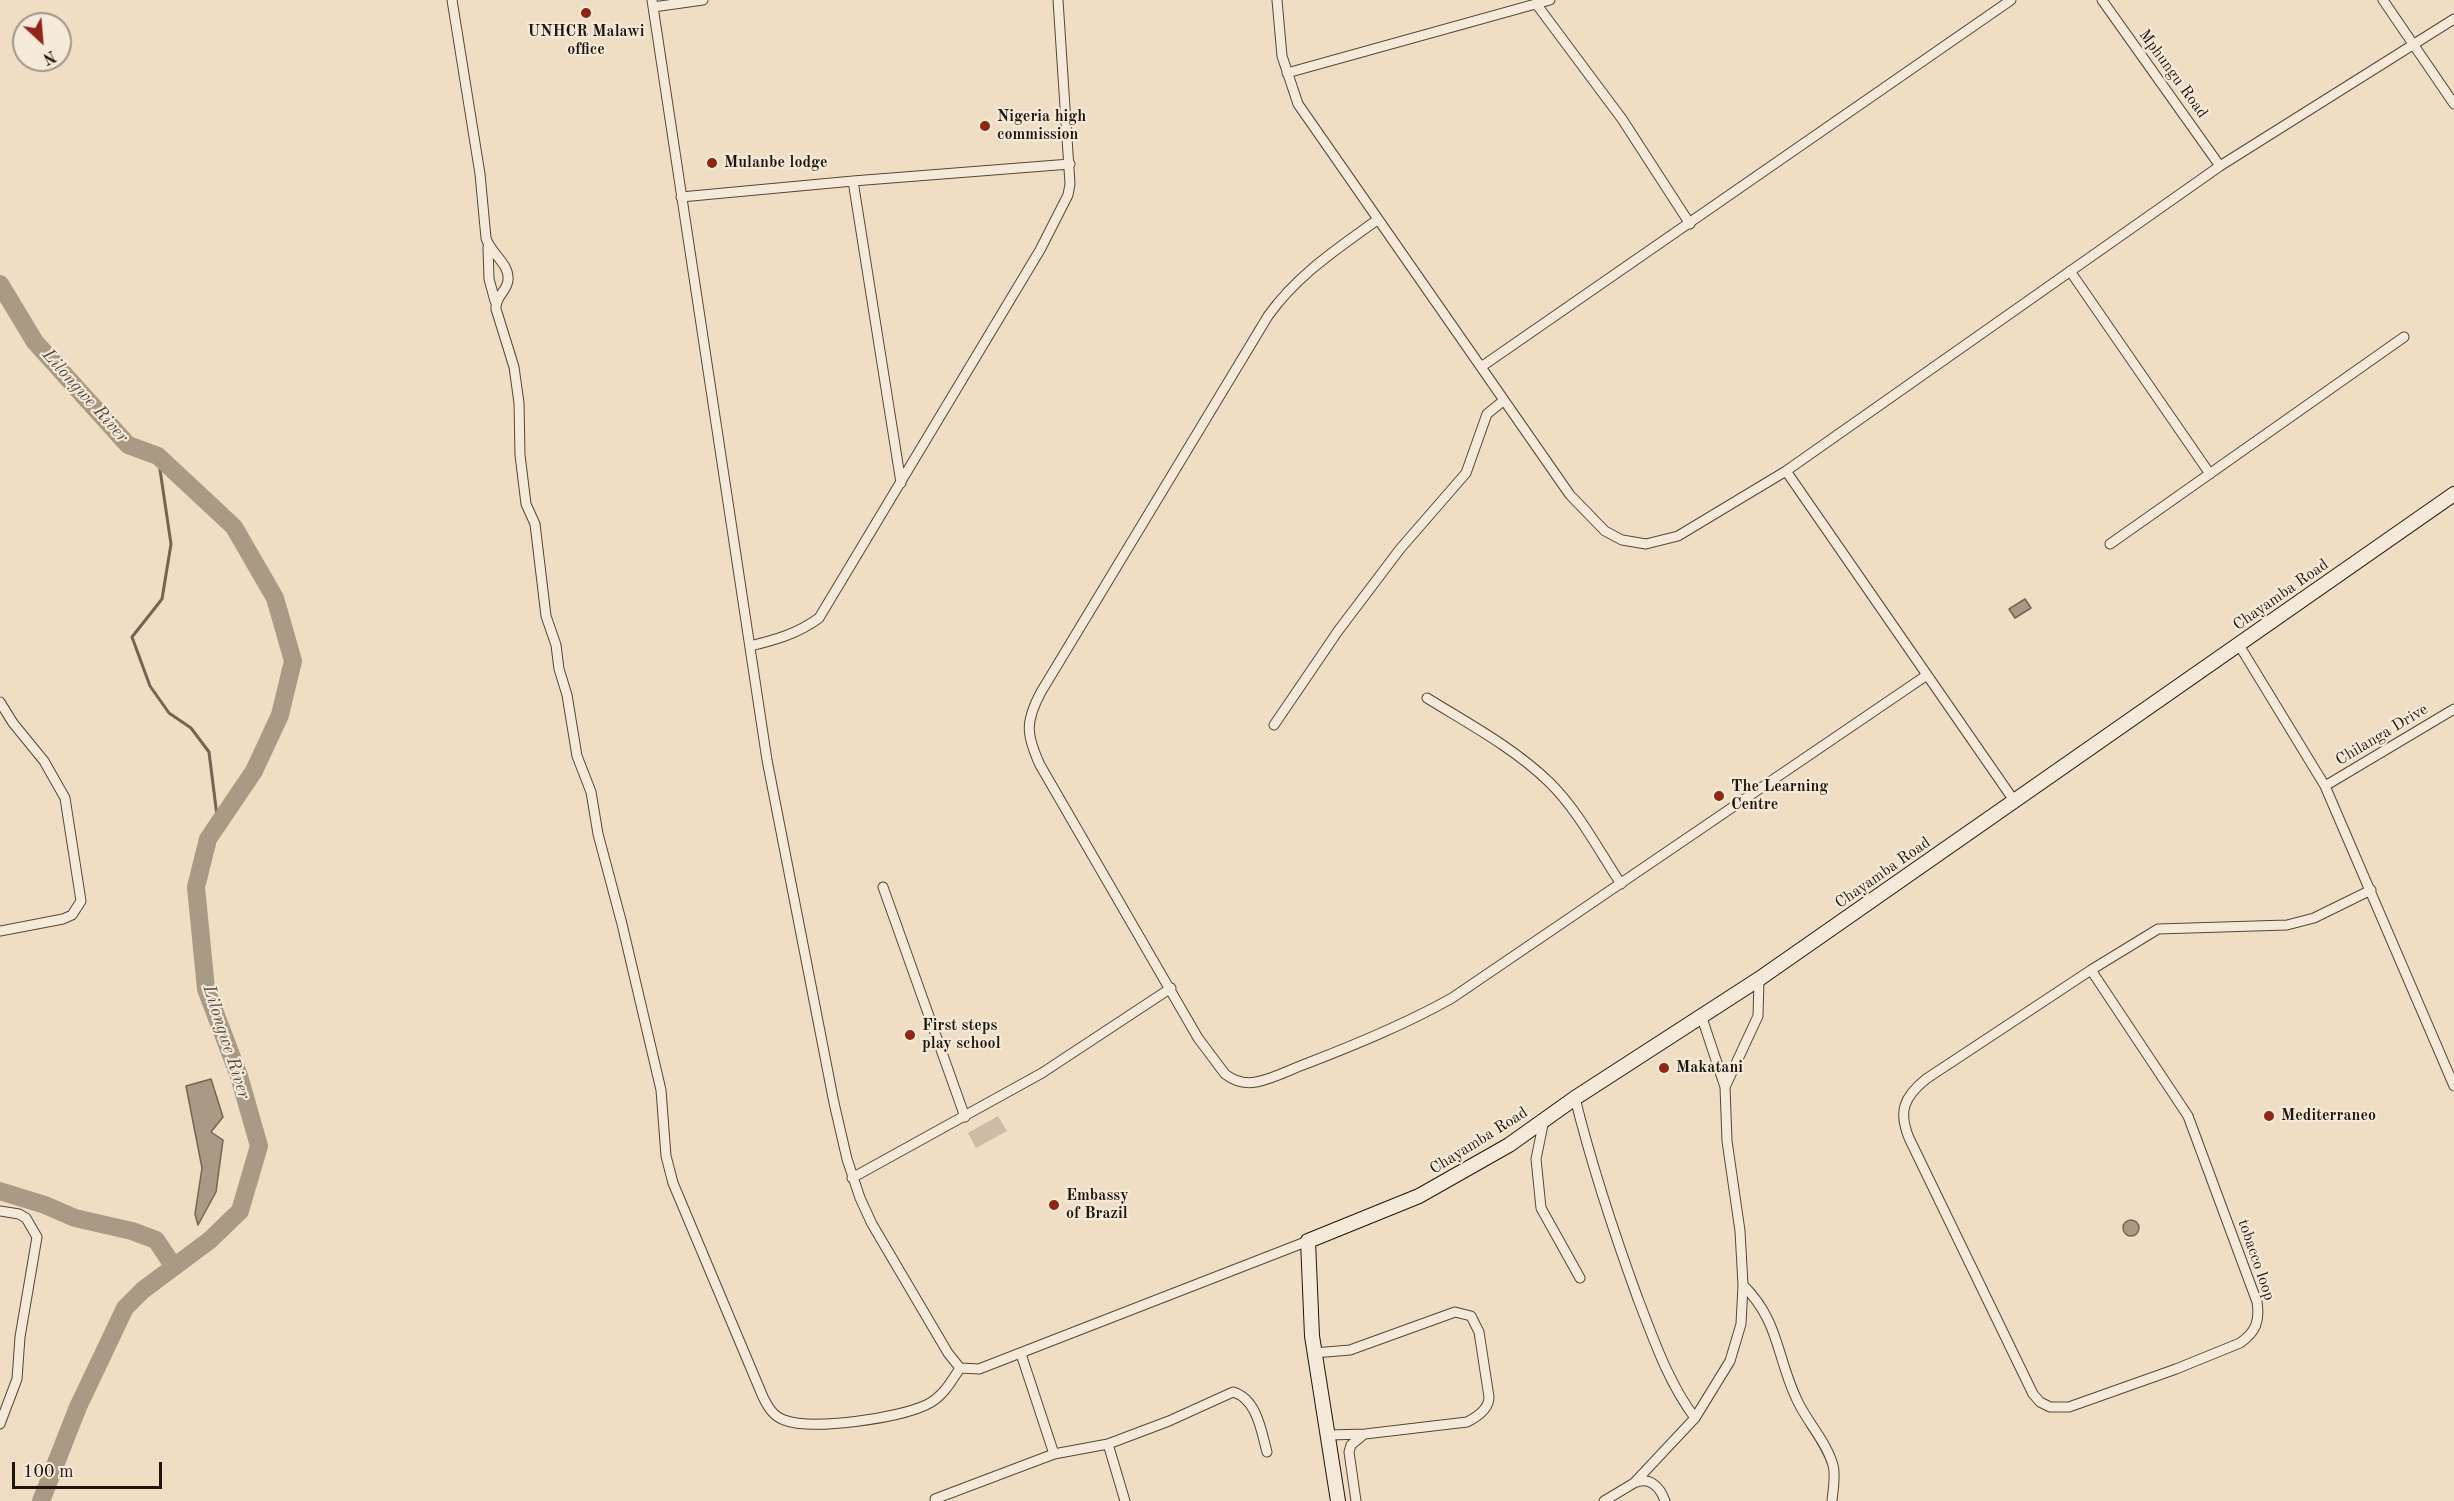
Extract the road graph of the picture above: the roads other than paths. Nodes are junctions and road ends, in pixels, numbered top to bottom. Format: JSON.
{"nodes":[{"id":1,"x":452,"y":0,"type":"edge"},
{"id":2,"x":703,"y":0,"type":"edge"},
{"id":3,"x":1058,"y":0,"type":"edge"},
{"id":4,"x":1277,"y":0,"type":"edge"},
{"id":5,"x":1550,"y":0,"type":"edge"},
{"id":6,"x":2011,"y":0,"type":"edge"},
{"id":7,"x":2102,"y":0,"type":"edge"},
{"id":8,"x":2383,"y":0,"type":"edge"},
{"id":9,"x":653,"y":3,"type":"edge"},
{"id":10,"x":1537,"y":5,"type":"junction"},
{"id":11,"x":2454,"y":19,"type":"edge"},
{"id":12,"x":2412,"y":44,"type":"junction"},
{"id":13,"x":1287,"y":73,"type":"junction"},
{"id":14,"x":2454,"y":104,"type":"edge"},
{"id":15,"x":1070,"y":164,"type":"junction"},
{"id":16,"x":2220,"y":166,"type":"junction"},
{"id":17,"x":852,"y":181,"type":"junction"},
{"id":18,"x":681,"y":197,"type":"junction"},
{"id":19,"x":1377,"y":220,"type":"junction"},
{"id":20,"x":1690,"y":224,"type":"junction"},
{"id":21,"x":489,"y":246,"type":"junction"},
{"id":22,"x":2070,"y":271,"type":"junction"},
{"id":23,"x":495,"y":301,"type":"junction"},
{"id":24,"x":2404,"y":337,"type":"dead end"},
{"id":25,"x":1480,"y":367,"type":"junction"},
{"id":26,"x":1503,"y":401,"type":"junction"},
{"id":27,"x":1786,"y":471,"type":"junction"},
{"id":28,"x":2210,"y":474,"type":"junction"},
{"id":29,"x":901,"y":483,"type":"junction"},
{"id":30,"x":2454,"y":494,"type":"edge"},
{"id":31,"x":2110,"y":544,"type":"dead end"},
{"id":32,"x":2239,"y":645,"type":"junction"},
{"id":33,"x":750,"y":646,"type":"junction"},
{"id":34,"x":1927,"y":675,"type":"junction"},
{"id":35,"x":1427,"y":698,"type":"dead end"},
{"id":36,"x":0,"y":703,"type":"edge"},
{"id":37,"x":2454,"y":709,"type":"edge"},
{"id":38,"x":1274,"y":725,"type":"dead end"},
{"id":39,"x":2325,"y":786,"type":"junction"},
{"id":40,"x":2014,"y":802,"type":"junction"},
{"id":41,"x":1621,"y":884,"type":"junction"},
{"id":42,"x":883,"y":886,"type":"dead end"},
{"id":43,"x":2371,"y":890,"type":"junction"},
{"id":44,"x":0,"y":931,"type":"edge"},
{"id":45,"x":2091,"y":970,"type":"junction"},
{"id":46,"x":1759,"y":979,"type":"junction"},
{"id":47,"x":1171,"y":988,"type":"junction"},
{"id":48,"x":1702,"y":1018,"type":"junction"},
{"id":49,"x":2454,"y":1086,"type":"edge"},
{"id":50,"x":1725,"y":1087,"type":"junction"},
{"id":51,"x":1575,"y":1098,"type":"junction"},
{"id":52,"x":965,"y":1117,"type":"junction"},
{"id":53,"x":1544,"y":1120,"type":"junction"},
{"id":54,"x":852,"y":1178,"type":"junction"},
{"id":55,"x":0,"y":1211,"type":"edge"},
{"id":56,"x":1308,"y":1241,"type":"junction"},
{"id":57,"x":1580,"y":1278,"type":"dead end"},
{"id":58,"x":1743,"y":1285,"type":"junction"},
{"id":59,"x":1314,"y":1353,"type":"junction"},
{"id":60,"x":1021,"y":1354,"type":"junction"},
{"id":61,"x":960,"y":1368,"type":"junction"},
{"id":62,"x":1695,"y":1418,"type":"junction"},
{"id":63,"x":0,"y":1424,"type":"edge"},
{"id":64,"x":1365,"y":1434,"type":"junction"},
{"id":65,"x":1329,"y":1435,"type":"junction"},
{"id":66,"x":1108,"y":1444,"type":"junction"},
{"id":67,"x":1267,"y":1452,"type":"dead end"},
{"id":68,"x":1053,"y":1454,"type":"junction"},
{"id":69,"x":1634,"y":1483,"type":"junction"},
{"id":70,"x":935,"y":1499,"type":"dead end"},
{"id":71,"x":1125,"y":1501,"type":"edge"},
{"id":72,"x":1338,"y":1501,"type":"edge"},
{"id":73,"x":1356,"y":1501,"type":"edge"},
{"id":74,"x":1604,"y":1501,"type":"edge"},
{"id":75,"x":1665,"y":1501,"type":"edge"},
{"id":76,"x":1832,"y":1501,"type":"edge"}],
"edges":[{"from":1,"to":21,"type":"street"},
{"from":2,"to":9,"type":"street"},
{"from":3,"to":15,"type":"street"},
{"from":4,"to":13,"type":"street"},
{"from":5,"to":10,"type":"street"},
{"from":6,"to":20,"type":"street"},
{"from":7,"to":16,"type":"street","name":"Mphungu Road"},
{"from":8,"to":12,"type":"street"},
{"from":9,"to":18,"type":"street"},
{"from":10,"to":13,"type":"street"},
{"from":10,"to":20,"type":"street"},
{"from":11,"to":12,"type":"street"},
{"from":12,"to":14,"type":"street"},
{"from":12,"to":16,"type":"street"},
{"from":13,"to":19,"type":"street"},
{"from":15,"to":17,"type":"street"},
{"from":15,"to":29,"type":"street"},
{"from":16,"to":22,"type":"street"},
{"from":17,"to":18,"type":"street"},
{"from":17,"to":29,"type":"street"},
{"from":18,"to":33,"type":"street"},
{"from":19,"to":25,"type":"street"},
{"from":19,"to":47,"type":"street"},
{"from":20,"to":25,"type":"street"},
{"from":21,"to":23,"type":"street"},
{"from":21,"to":23,"type":"street"},
{"from":22,"to":27,"type":"street"},
{"from":22,"to":28,"type":"street"},
{"from":23,"to":61,"type":"street"},
{"from":24,"to":28,"type":"street"},
{"from":25,"to":26,"type":"street"},
{"from":26,"to":27,"type":"street"},
{"from":26,"to":38,"type":"street"},
{"from":27,"to":34,"type":"street"},
{"from":28,"to":31,"type":"street"},
{"from":29,"to":33,"type":"street"},
{"from":30,"to":32,"type":"street","name":"Chayamba Road"},
{"from":32,"to":39,"type":"street"},
{"from":32,"to":40,"type":"street","name":"Chayamba Road"},
{"from":33,"to":54,"type":"street"},
{"from":34,"to":40,"type":"street"},
{"from":34,"to":41,"type":"street"},
{"from":35,"to":41,"type":"street"},
{"from":36,"to":44,"type":"street"},
{"from":37,"to":39,"type":"street","name":"Chilanga Drive"},
{"from":39,"to":43,"type":"street"},
{"from":40,"to":46,"type":"street","name":"Chayamba Road"},
{"from":41,"to":47,"type":"street"},
{"from":42,"to":52,"type":"street"},
{"from":43,"to":45,"type":"street","name":"tobacco loop"},
{"from":43,"to":49,"type":"street"},
{"from":45,"to":45,"type":"street","name":"tobacco loop"},
{"from":46,"to":48,"type":"street","name":"Chayamba Road"},
{"from":46,"to":50,"type":"street"},
{"from":47,"to":52,"type":"street"},
{"from":48,"to":50,"type":"street"},
{"from":48,"to":51,"type":"street","name":"Chayamba Road"},
{"from":50,"to":58,"type":"street"},
{"from":51,"to":53,"type":"street","name":"Chayamba Road"},
{"from":51,"to":62,"type":"street"},
{"from":52,"to":54,"type":"street"},
{"from":53,"to":56,"type":"street","name":"Chayamba Road"},
{"from":53,"to":57,"type":"street"},
{"from":54,"to":61,"type":"street"},
{"from":55,"to":63,"type":"street"},
{"from":56,"to":59,"type":"street"},
{"from":56,"to":60,"type":"street"},
{"from":58,"to":62,"type":"street"},
{"from":58,"to":76,"type":"street"},
{"from":59,"to":64,"type":"street"},
{"from":59,"to":65,"type":"street"},
{"from":60,"to":61,"type":"street"},
{"from":60,"to":68,"type":"street"},
{"from":62,"to":69,"type":"street"},
{"from":64,"to":65,"type":"street"},
{"from":64,"to":73,"type":"street"},
{"from":65,"to":72,"type":"street"},
{"from":66,"to":67,"type":"street"},
{"from":66,"to":68,"type":"street"},
{"from":66,"to":71,"type":"street"},
{"from":68,"to":70,"type":"street"},
{"from":69,"to":74,"type":"street"},
{"from":69,"to":75,"type":"street"}]}
